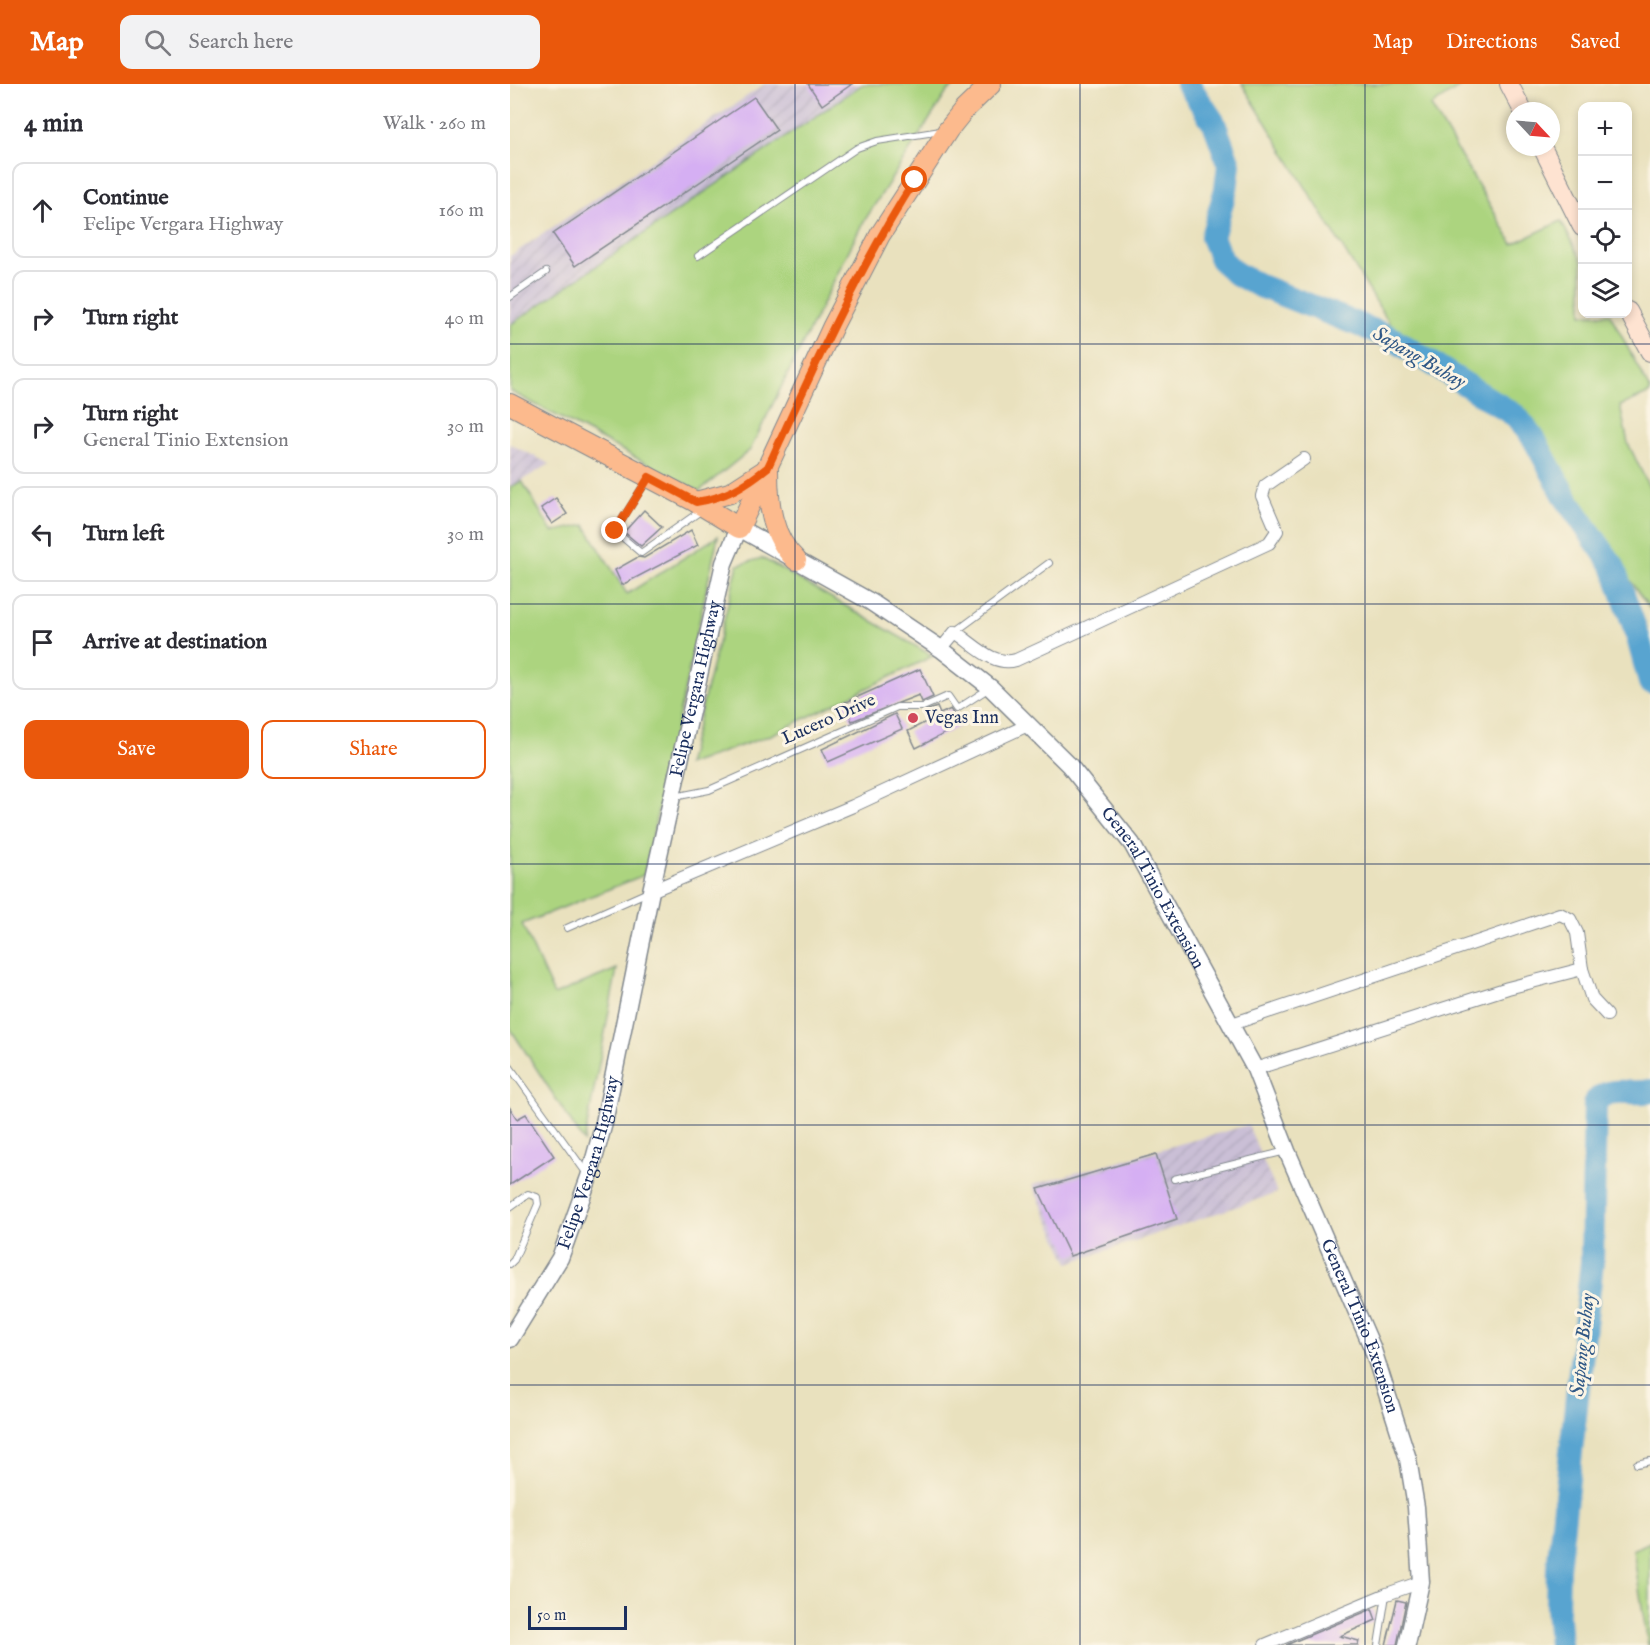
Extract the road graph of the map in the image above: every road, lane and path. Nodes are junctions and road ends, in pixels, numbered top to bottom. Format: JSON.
{"nodes":[{"id":1,"x":991,"y":84,"type":"edge"},
{"id":2,"x":1509,"y":84,"type":"edge"},
{"id":3,"x":1518,"y":102,"type":"edge"},
{"id":4,"x":948,"y":130,"type":"junction"},
{"id":5,"x":1546,"y":156,"type":"edge"},
{"id":6,"x":1578,"y":219,"type":"edge"},
{"id":7,"x":698,"y":256,"type":"dead end"},
{"id":8,"x":546,"y":272,"type":"dead end"},
{"id":9,"x":510,"y":297,"type":"edge"},
{"id":10,"x":1632,"y":318,"type":"edge"},
{"id":11,"x":1650,"y":352,"type":"edge"},
{"id":12,"x":510,"y":404,"type":"edge"},
{"id":13,"x":1304,"y":459,"type":"dead end"},
{"id":14,"x":768,"y":467,"type":"junction"},
{"id":15,"x":649,"y":477,"type":"junction"},
{"id":16,"x":701,"y":505,"type":"junction"},
{"id":17,"x":739,"y":528,"type":"junction"},
{"id":18,"x":796,"y":560,"type":"junction"},
{"id":19,"x":1049,"y":563,"type":"dead end"},
{"id":20,"x":955,"y":632,"type":"junction"},
{"id":21,"x":941,"y":649,"type":"junction"},
{"id":22,"x":991,"y":687,"type":"junction"},
{"id":23,"x":1030,"y":724,"type":"junction"},
{"id":24,"x":672,"y":798,"type":"junction"},
{"id":25,"x":651,"y":891,"type":"junction"},
{"id":26,"x":567,"y":928,"type":"dead end"},
{"id":27,"x":1582,"y":969,"type":"junction"},
{"id":28,"x":1607,"y":1016,"type":"dead end"},
{"id":29,"x":1232,"y":1024,"type":"junction"},
{"id":30,"x":510,"y":1067,"type":"edge"},
{"id":31,"x":1255,"y":1069,"type":"junction"},
{"id":32,"x":1287,"y":1150,"type":"junction"},
{"id":33,"x":589,"y":1177,"type":"junction"},
{"id":34,"x":1174,"y":1179,"type":"dead end"},
{"id":35,"x":510,"y":1207,"type":"edge"},
{"id":36,"x":510,"y":1264,"type":"edge"},
{"id":37,"x":510,"y":1339,"type":"edge"},
{"id":38,"x":1650,"y":1461,"type":"edge"},
{"id":39,"x":1637,"y":1464,"type":"dead end"},
{"id":40,"x":1421,"y":1582,"type":"junction"},
{"id":41,"x":1387,"y":1594,"type":"junction"},
{"id":42,"x":1265,"y":1645,"type":"edge"},
{"id":43,"x":1378,"y":1645,"type":"edge"},
{"id":44,"x":1407,"y":1645,"type":"edge"}],
"edges":[{"from":1,"to":4,"type":"main road","name":"Felipe Vergara Highway"},
{"from":2,"to":3,"type":"main road"},
{"from":4,"to":7,"type":"lane"},
{"from":4,"to":14,"type":"main road","name":"Felipe Vergara Highway"},
{"from":5,"to":6,"type":"main road"},
{"from":8,"to":9,"type":"lane"},
{"from":10,"to":11,"type":"main road"},
{"from":12,"to":15,"type":"main road","name":"General Tinio Extension"},
{"from":13,"to":20,"type":"street"},
{"from":14,"to":16,"type":"main road"},
{"from":14,"to":17,"type":"main road","name":"Felipe Vergara Highway"},
{"from":14,"to":18,"type":"main road"},
{"from":15,"to":16,"type":"main road","name":"General Tinio Extension"},
{"from":15,"to":16,"type":"lane"},
{"from":16,"to":17,"type":"main road","name":"General Tinio Extension"},
{"from":17,"to":18,"type":"street","name":"General Tinio Extension"},
{"from":17,"to":24,"type":"street","name":"Felipe Vergara Highway"},
{"from":18,"to":21,"type":"street","name":"General Tinio Extension"},
{"from":19,"to":20,"type":"lane"},
{"from":20,"to":21,"type":"street"},
{"from":21,"to":22,"type":"street","name":"General Tinio Extension"},
{"from":22,"to":23,"type":"street","name":"General Tinio Extension"},
{"from":22,"to":24,"type":"lane","name":"Lucero Drive"},
{"from":23,"to":25,"type":"street"},
{"from":23,"to":29,"type":"street","name":"General Tinio Extension"},
{"from":24,"to":25,"type":"street","name":"Felipe Vergara Highway"},
{"from":25,"to":26,"type":"lane"},
{"from":25,"to":33,"type":"street","name":"Felipe Vergara Highway"},
{"from":27,"to":28,"type":"street"},
{"from":27,"to":29,"type":"street"},
{"from":27,"to":31,"type":"street"},
{"from":29,"to":31,"type":"street","name":"General Tinio Extension"},
{"from":30,"to":33,"type":"lane"},
{"from":31,"to":32,"type":"street","name":"General Tinio Extension"},
{"from":32,"to":34,"type":"lane"},
{"from":32,"to":40,"type":"street","name":"General Tinio Extension"},
{"from":33,"to":37,"type":"street","name":"Felipe Vergara Highway"},
{"from":35,"to":36,"type":"lane"},
{"from":38,"to":39,"type":"lane"},
{"from":40,"to":41,"type":"street"},
{"from":40,"to":44,"type":"street","name":"General Tinio Extension"},
{"from":41,"to":42,"type":"street"},
{"from":41,"to":43,"type":"lane"}]}
